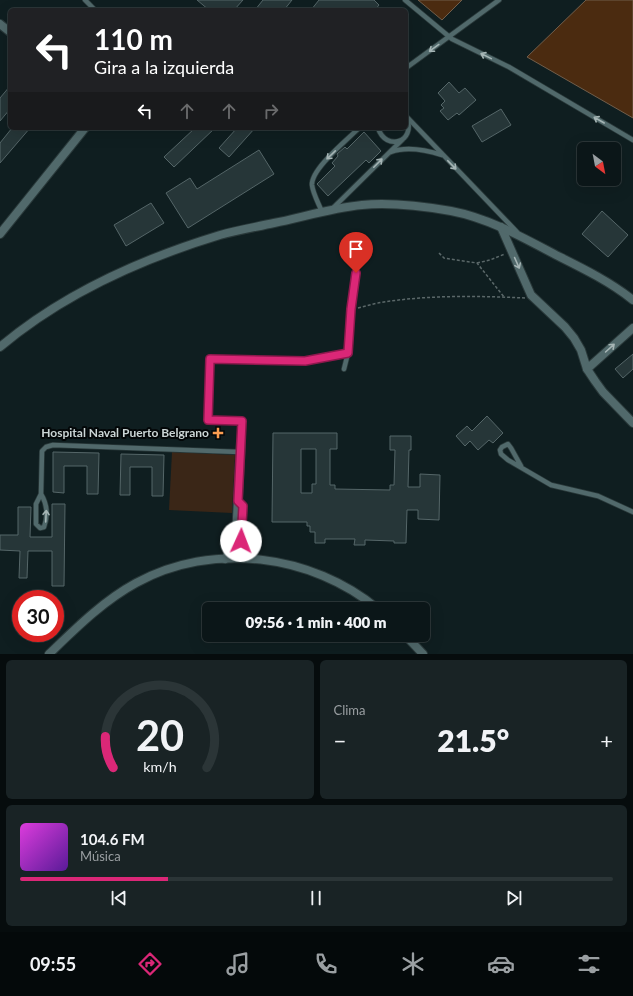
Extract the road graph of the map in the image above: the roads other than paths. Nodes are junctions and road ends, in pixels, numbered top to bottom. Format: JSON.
{"nodes":[{"id":1,"x":85,"y":0,"type":"edge"},
{"id":2,"x":405,"y":0,"type":"edge"},
{"id":3,"x":499,"y":0,"type":"edge"},
{"id":4,"x":93,"y":8,"type":"edge"},
{"id":5,"x":0,"y":24,"type":"edge"},
{"id":6,"x":8,"y":30,"type":"edge"},
{"id":7,"x":448,"y":37,"type":"junction"},
{"id":8,"x":408,"y":67,"type":"edge"},
{"id":9,"x":408,"y":118,"type":"edge"},
{"id":10,"x":83,"y":130,"type":"edge"},
{"id":11,"x":357,"y":130,"type":"edge"},
{"id":12,"x":379,"y":130,"type":"edge"},
{"id":13,"x":408,"y":130,"type":"edge"},
{"id":14,"x":402,"y":140,"type":"junction"},
{"id":15,"x":633,"y":140,"type":"edge"},
{"id":16,"x":389,"y":152,"type":"junction"},
{"id":17,"x":443,"y":155,"type":"junction"},
{"id":18,"x":330,"y":210,"type":"junction"},
{"id":19,"x":322,"y":212,"type":"junction"},
{"id":20,"x":501,"y":227,"type":"junction"},
{"id":21,"x":0,"y":234,"type":"edge"},
{"id":22,"x":521,"y":237,"type":"junction"},
{"id":23,"x":356,"y":273,"type":"dead end"},
{"id":24,"x":633,"y":300,"type":"edge"},
{"id":25,"x":633,"y":328,"type":"edge"},
{"id":26,"x":0,"y":347,"type":"edge"},
{"id":27,"x":348,"y":353,"type":"junction"},
{"id":28,"x":344,"y":369,"type":"dead end"},
{"id":29,"x":587,"y":369,"type":"junction"},
{"id":30,"x":633,"y":423,"type":"edge"},
{"id":31,"x":241,"y":442,"type":"joint"},
{"id":32,"x":240,"y":452,"type":"junction"},
{"id":33,"x":521,"y":466,"type":"junction"},
{"id":34,"x":41,"y":494,"type":"junction"},
{"id":35,"x":238,"y":501,"type":"junction"},
{"id":36,"x":633,"y":512,"type":"edge"},
{"id":37,"x":248,"y":558,"type":"junction"},
{"id":38,"x":225,"y":559,"type":"junction"},
{"id":39,"x":370,"y":602,"type":"edge"},
{"id":40,"x":412,"y":642,"type":"edge"},
{"id":41,"x":49,"y":654,"type":"edge"},
{"id":42,"x":424,"y":654,"type":"edge"}],
"edges":[{"from":1,"to":4,"type":"lane"},
{"from":2,"to":7,"type":"lane"},
{"from":3,"to":7,"type":"lane"},
{"from":5,"to":6,"type":"street"},
{"from":7,"to":8,"type":"lane","one_way":true},
{"from":15,"to":7,"type":"lane","one_way":true},
{"from":9,"to":17,"type":"lane"},
{"from":10,"to":21,"type":"street"},
{"from":11,"to":19,"type":"lane","one_way":true},
{"from":12,"to":14,"type":"lane"},
{"from":13,"to":14,"type":"lane"},
{"from":14,"to":16,"type":"lane"},
{"from":16,"to":17,"type":"lane"},
{"from":18,"to":16,"type":"lane","one_way":true},
{"from":17,"to":22,"type":"lane","one_way":true},
{"from":18,"to":19,"type":"street"},
{"from":18,"to":20,"type":"street"},
{"from":19,"to":26,"type":"street"},
{"from":20,"to":22,"type":"street"},
{"from":20,"to":29,"type":"street","one_way":true},
{"from":22,"to":24,"type":"street"},
{"from":23,"to":27,"type":"lane"},
{"from":29,"to":25,"type":"street","one_way":true},
{"from":27,"to":28,"type":"lane"},
{"from":27,"to":31,"type":"lane"},
{"from":29,"to":30,"type":"street"},
{"from":31,"to":32,"type":"street"},
{"from":32,"to":34,"type":"lane"},
{"from":32,"to":35,"type":"street"},
{"from":33,"to":33,"type":"lane"},
{"from":33,"to":36,"type":"lane"},
{"from":34,"to":34,"type":"lane","one_way":true},
{"from":35,"to":37,"type":"street"},
{"from":35,"to":38,"type":"street"},
{"from":37,"to":38,"type":"street"},
{"from":37,"to":39,"type":"street"},
{"from":38,"to":41,"type":"street"},
{"from":40,"to":42,"type":"street"}]}
